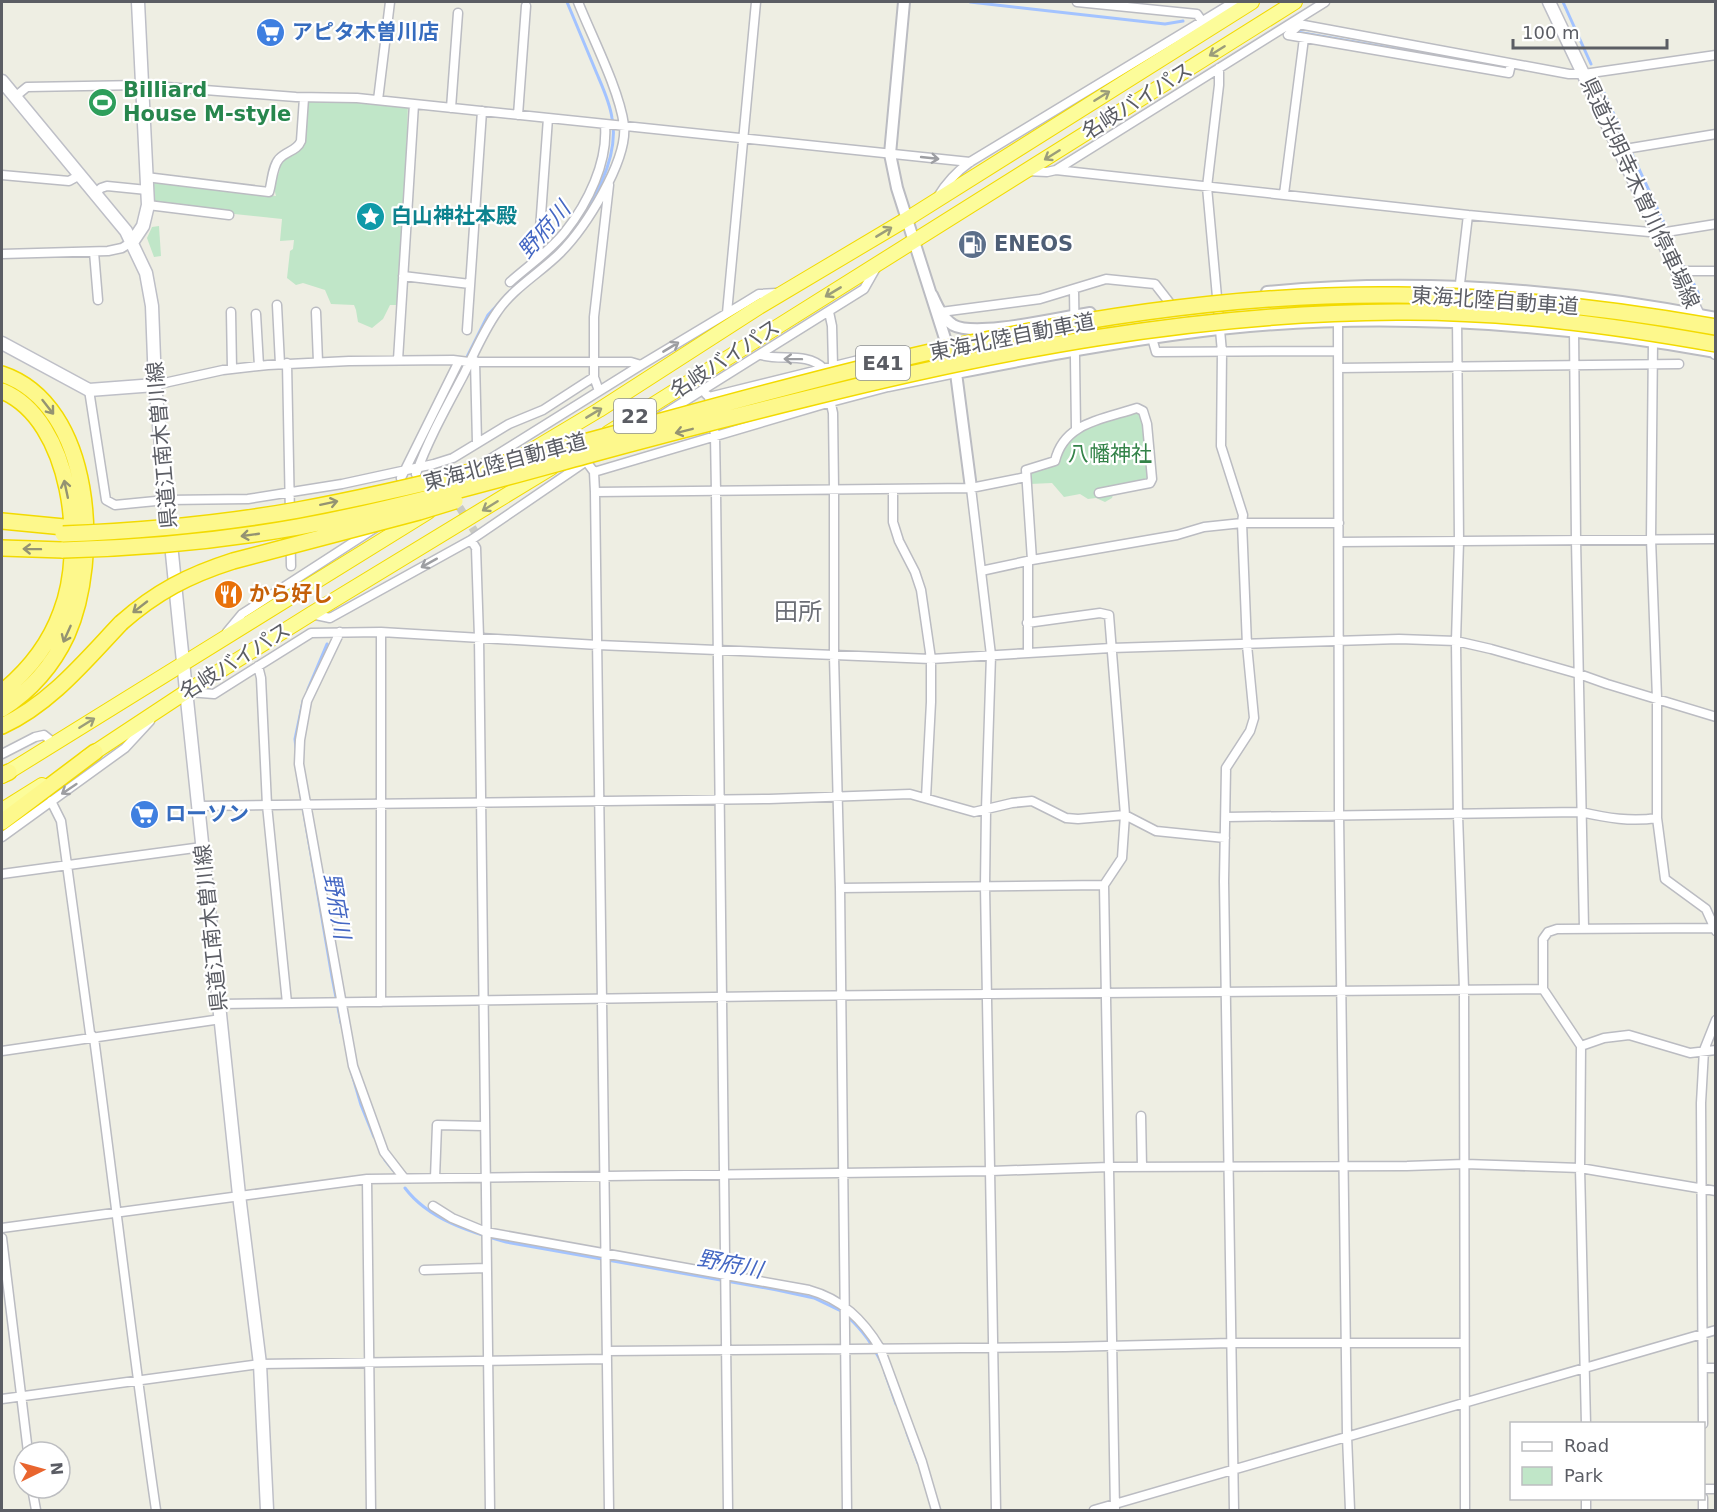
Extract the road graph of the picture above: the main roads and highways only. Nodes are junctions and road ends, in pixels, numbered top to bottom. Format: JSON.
{"nodes":[{"id":1,"x":138,"y":2,"type":"edge"},
{"id":2,"x":1252,"y":2,"type":"edge"},
{"id":3,"x":1295,"y":2,"type":"edge"},
{"id":4,"x":1549,"y":2,"type":"edge"},
{"id":5,"x":3,"y":86,"type":"edge"},
{"id":6,"x":133,"y":242,"type":"junction"},
{"id":7,"x":1716,"y":327,"type":"edge"},
{"id":8,"x":2,"y":343,"type":"edge"},
{"id":9,"x":1716,"y":344,"type":"edge"},
{"id":10,"x":1715,"y":352,"type":"edge"},
{"id":11,"x":2,"y":374,"type":"edge"},
{"id":12,"x":154,"y":385,"type":"junction"},
{"id":13,"x":2,"y":390,"type":"edge"},
{"id":14,"x":632,"y":444,"type":"junction"},
{"id":15,"x":2,"y":521,"type":"edge"},
{"id":16,"x":63,"y":530,"type":"junction"},
{"id":17,"x":2,"y":531,"type":"edge"},
{"id":18,"x":2,"y":548,"type":"edge"},
{"id":19,"x":183,"y":663,"type":"junction"},
{"id":20,"x":2,"y":692,"type":"edge"},
{"id":21,"x":186,"y":692,"type":"junction"},
{"id":22,"x":2,"y":709,"type":"edge"},
{"id":23,"x":2,"y":726,"type":"edge"},
{"id":24,"x":95,"y":752,"type":"junction"},
{"id":25,"x":4,"y":775,"type":"edge"},
{"id":26,"x":2,"y":810,"type":"edge"},
{"id":27,"x":2,"y":822,"type":"edge"},
{"id":28,"x":267,"y":1510,"type":"edge"}],
"edges":[{"from":1,"to":6,"type":"main road"},
{"from":19,"to":2,"type":"highway","name":"名岐バイパス","number":"22","one_way":true},
{"from":3,"to":21,"type":"highway","name":"名岐バイパス","number":"22","one_way":true},
{"from":4,"to":10,"type":"main road","name":"県道光明寺木曽川停車場線"},
{"from":5,"to":6,"type":"main road","name":"県道江南木曽川線"},
{"from":6,"to":12,"type":"main road","name":"県道江南木曽川線"},
{"from":16,"to":7,"type":"highway","name":"東海北陸自動車道","number":"E41","one_way":true,"bridge":true},
{"from":8,"to":12,"type":"main road"},
{"from":9,"to":14,"type":"highway","name":"東海北陸自動車道","number":"E41","one_way":true,"bridge":true},
{"from":11,"to":22,"type":"highway","one_way":true},
{"from":12,"to":19,"type":"main road","name":"県道江南木曽川線"},
{"from":20,"to":13,"type":"highway","one_way":true},
{"from":14,"to":18,"type":"highway","name":"東海北陸自動車道","number":"E41","one_way":true,"bridge":true},
{"from":14,"to":23,"type":"highway","one_way":true,"bridge":true},
{"from":15,"to":16,"type":"highway"},
{"from":16,"to":17,"type":"highway","name":"東海北陸自動車道","number":"E41"},
{"from":19,"to":21,"type":"main road","name":"県道江南木曽川線"},
{"from":25,"to":19,"type":"highway","name":"名岐バイパス","number":"22","one_way":true},
{"from":21,"to":24,"type":"highway","name":"名岐バイパス","number":"22"},
{"from":21,"to":28,"type":"main road","name":"県道江南木曽川線"},
{"from":24,"to":26,"type":"highway","name":"名岐バイパス","number":"22"},
{"from":24,"to":27,"type":"highway"}]}
